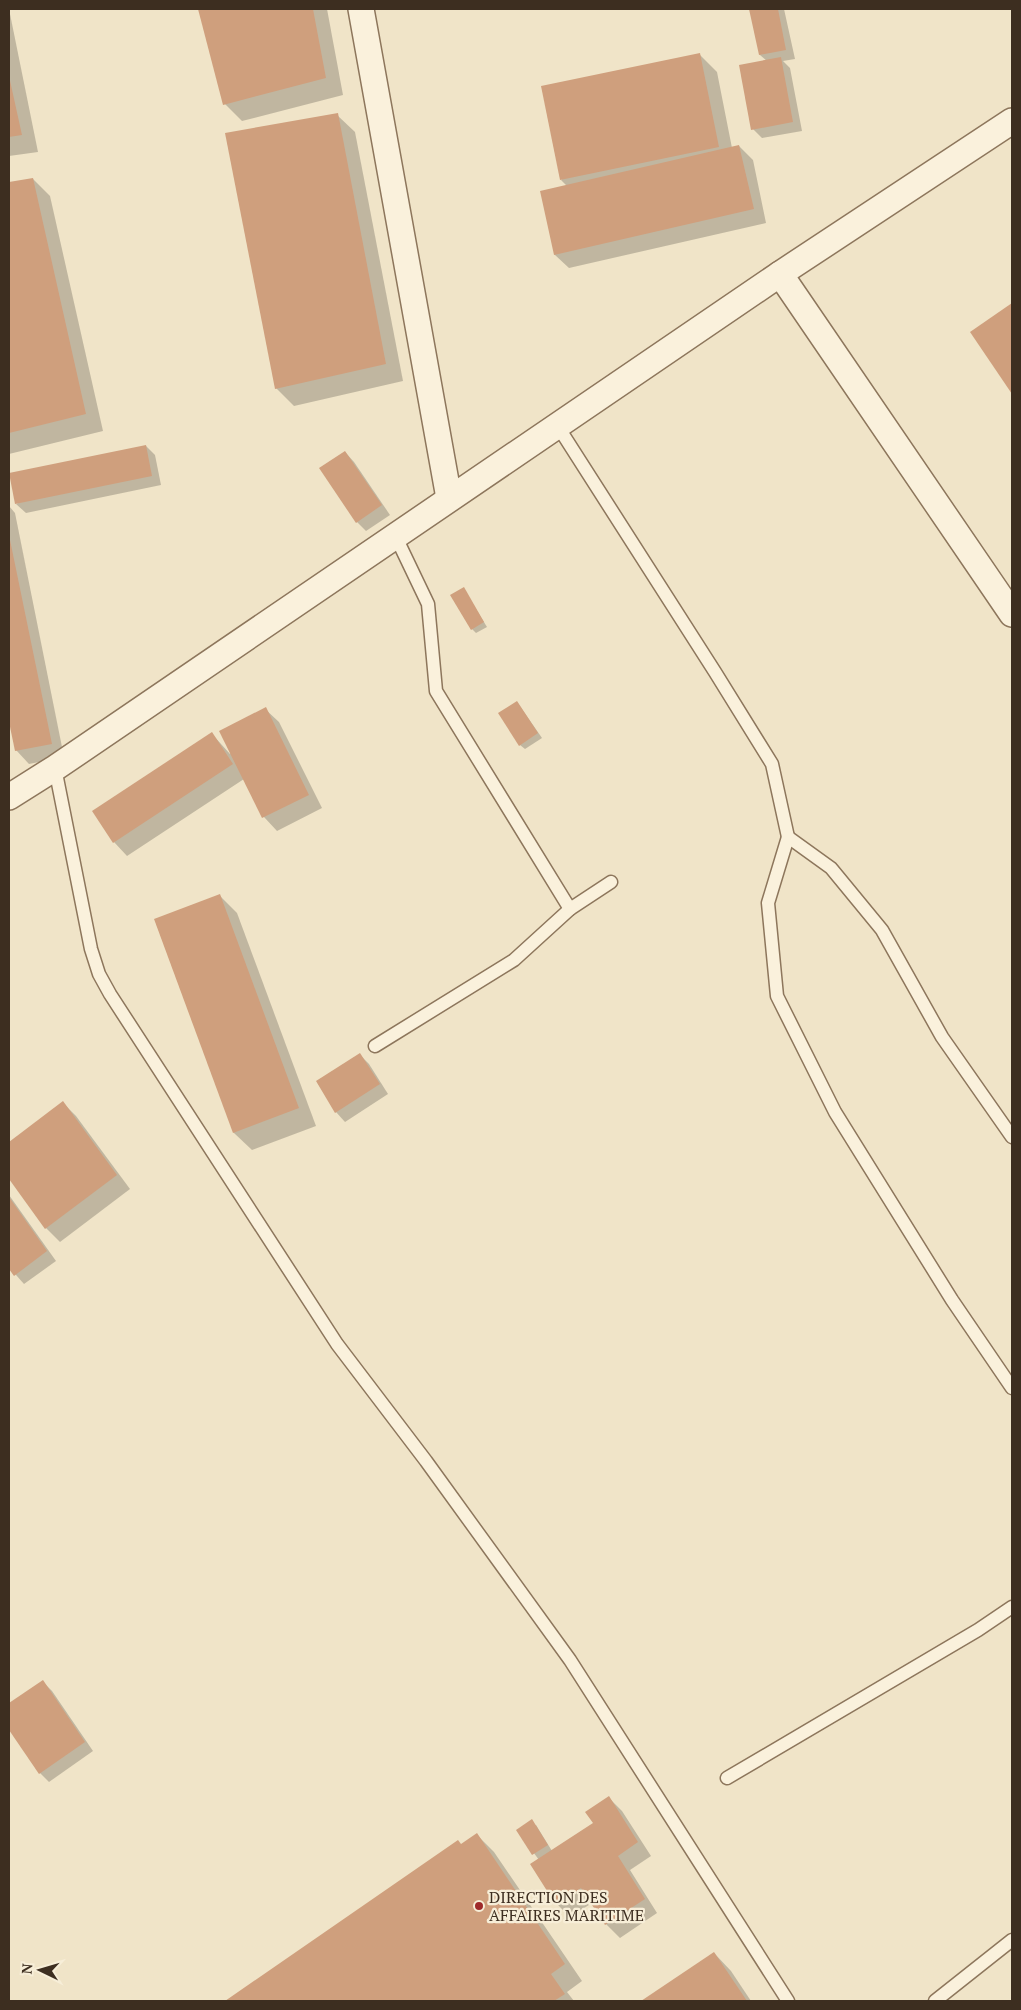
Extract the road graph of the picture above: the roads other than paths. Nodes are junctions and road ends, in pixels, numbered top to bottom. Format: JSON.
{"nodes":[{"id":1,"x":361,"y":9,"type":"edge"},
{"id":2,"x":1012,"y":121,"type":"edge"},
{"id":3,"x":780,"y":274,"type":"junction"},
{"id":4,"x":557,"y":425,"type":"junction"},
{"id":5,"x":449,"y":498,"type":"junction"},
{"id":6,"x":394,"y":535,"type":"junction"},
{"id":7,"x":1012,"y":614,"type":"edge"},
{"id":8,"x":55,"y":768,"type":"junction"},
{"id":9,"x":9,"y":797,"type":"edge"},
{"id":10,"x":788,"y":837,"type":"junction"},
{"id":11,"x":611,"y":882,"type":"dead end"},
{"id":12,"x":570,"y":909,"type":"junction"},
{"id":13,"x":375,"y":1046,"type":"dead end"},
{"id":14,"x":1012,"y":1137,"type":"edge"},
{"id":15,"x":1012,"y":1388,"type":"edge"},
{"id":16,"x":1012,"y":1607,"type":"edge"},
{"id":17,"x":727,"y":1778,"type":"dead end"},
{"id":18,"x":1012,"y":1940,"type":"edge"},
{"id":19,"x":788,"y":2001,"type":"edge"},
{"id":20,"x":935,"y":2001,"type":"edge"}],
"edges":[{"from":1,"to":5,"type":"street"},
{"from":2,"to":3,"type":"street"},
{"from":3,"to":4,"type":"street"},
{"from":3,"to":7,"type":"street"},
{"from":4,"to":5,"type":"street"},
{"from":4,"to":10,"type":"lane"},
{"from":5,"to":6,"type":"street"},
{"from":6,"to":8,"type":"street"},
{"from":6,"to":12,"type":"lane"},
{"from":8,"to":9,"type":"street"},
{"from":8,"to":19,"type":"lane"},
{"from":10,"to":14,"type":"lane"},
{"from":10,"to":15,"type":"lane"},
{"from":11,"to":12,"type":"lane"},
{"from":12,"to":13,"type":"lane"},
{"from":16,"to":17,"type":"lane"},
{"from":18,"to":20,"type":"lane"}]}
